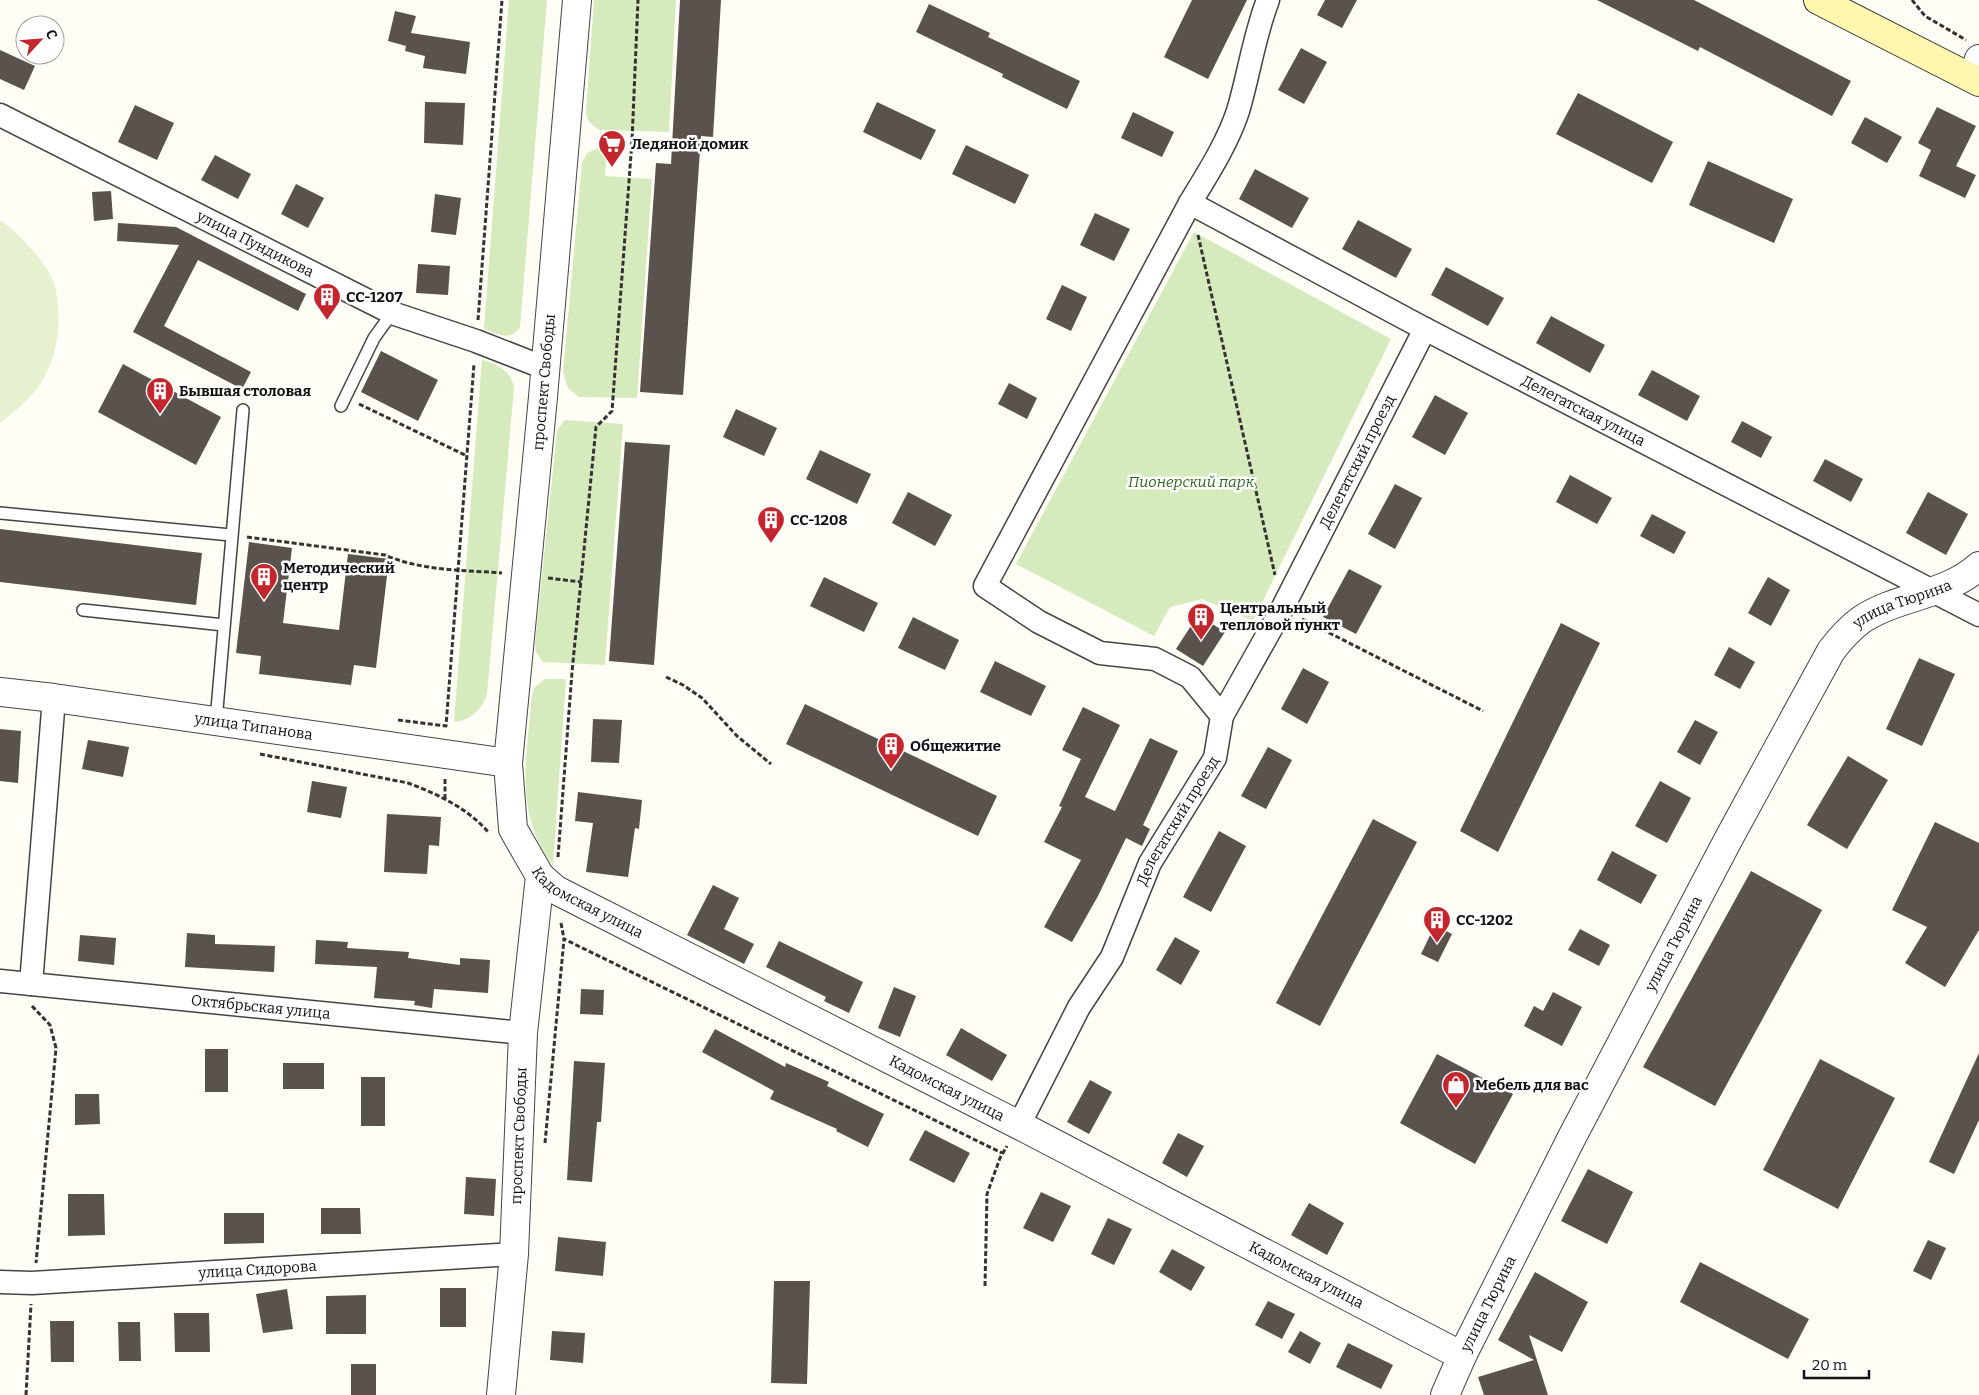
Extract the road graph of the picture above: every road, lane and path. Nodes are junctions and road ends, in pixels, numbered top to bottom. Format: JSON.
{"nodes":[{"id":1,"x":502,"y":0,"type":"edge"},
{"id":2,"x":577,"y":0,"type":"edge"},
{"id":3,"x":638,"y":0,"type":"edge"},
{"id":4,"x":1268,"y":0,"type":"edge"},
{"id":5,"x":1818,"y":0,"type":"edge"},
{"id":6,"x":1912,"y":0,"type":"edge"},
{"id":7,"x":1975,"y":66,"type":"edge"},
{"id":8,"x":0,"y":115,"type":"edge"},
{"id":9,"x":1190,"y":203,"type":"junction"},
{"id":10,"x":392,"y":313,"type":"junction"},
{"id":11,"x":1425,"y":329,"type":"junction"},
{"id":12,"x":476,"y":341,"type":"junction"},
{"id":13,"x":545,"y":368,"type":"junction"},
{"id":14,"x":343,"y":402,"type":"joint"},
{"id":15,"x":243,"y":410,"type":"dead end"},
{"id":16,"x":467,"y":456,"type":"junction"},
{"id":17,"x":0,"y":513,"type":"edge"},
{"id":18,"x":231,"y":535,"type":"junction"},
{"id":19,"x":1979,"y":566,"type":"edge"},
{"id":20,"x":458,"y":569,"type":"junction"},
{"id":21,"x":1930,"y":592,"type":"junction"},
{"id":22,"x":1282,"y":609,"type":"junction"},
{"id":23,"x":83,"y":610,"type":"dead end"},
{"id":24,"x":1979,"y":615,"type":"edge"},
{"id":25,"x":224,"y":626,"type":"junction"},
{"id":26,"x":666,"y":677,"type":"dead end"},
{"id":27,"x":0,"y":692,"type":"edge"},
{"id":28,"x":54,"y":698,"type":"junction"},
{"id":29,"x":1483,"y":711,"type":"dead end"},
{"id":30,"x":1222,"y":716,"type":"junction"},
{"id":31,"x":398,"y":720,"type":"dead end"},
{"id":32,"x":216,"y":721,"type":"junction"},
{"id":33,"x":254,"y":753,"type":"dead end"},
{"id":34,"x":508,"y":763,"type":"junction"},
{"id":35,"x":771,"y":764,"type":"dead end"},
{"id":36,"x":495,"y":840,"type":"dead end"},
{"id":37,"x":548,"y":883,"type":"junction"},
{"id":38,"x":558,"y":934,"type":"dead end"},
{"id":39,"x":564,"y":939,"type":"junction"},
{"id":40,"x":0,"y":981,"type":"edge"},
{"id":41,"x":32,"y":984,"type":"junction"},
{"id":42,"x":523,"y":1033,"type":"junction"},
{"id":43,"x":1019,"y":1125,"type":"junction"},
{"id":44,"x":544,"y":1148,"type":"dead end"},
{"id":45,"x":1002,"y":1153,"type":"junction"},
{"id":46,"x":514,"y":1254,"type":"junction"},
{"id":47,"x":0,"y":1282,"type":"edge"},
{"id":48,"x":32,"y":1283,"type":"junction"},
{"id":49,"x":985,"y":1286,"type":"dead end"},
{"id":50,"x":1462,"y":1356,"type":"junction"},
{"id":51,"x":26,"y":1395,"type":"edge"},
{"id":52,"x":501,"y":1395,"type":"edge"},
{"id":53,"x":1445,"y":1395,"type":"edge"}],
"edges":[{"from":1,"to":12,"type":"path"},
{"from":2,"to":13,"type":"street","name":"проспект Свободы"},
{"from":3,"to":37,"type":"path"},
{"from":4,"to":9,"type":"street"},
{"from":5,"to":7,"type":"main road"},
{"from":6,"to":7,"type":"path"},
{"from":8,"to":10,"type":"street","name":"улица Пундикова"},
{"from":9,"to":11,"type":"street","name":"Делегатская улица"},
{"from":9,"to":22,"type":"path"},
{"from":9,"to":30,"type":"street"},
{"from":10,"to":12,"type":"street","name":"улица Пундикова"},
{"from":10,"to":14,"type":"lane"},
{"from":11,"to":21,"type":"street","name":"Делегатская улица"},
{"from":11,"to":22,"type":"street","name":"Делегатский проезд"},
{"from":12,"to":13,"type":"street","name":"улица Пундикова"},
{"from":12,"to":16,"type":"path"},
{"from":13,"to":34,"type":"street","name":"проспект Свободы"},
{"from":14,"to":16,"type":"path"},
{"from":15,"to":18,"type":"lane"},
{"from":16,"to":20,"type":"path"},
{"from":17,"to":18,"type":"lane"},
{"from":18,"to":20,"type":"path"},
{"from":18,"to":25,"type":"lane"},
{"from":19,"to":21,"type":"street","name":"улица Тюрина"},
{"from":20,"to":31,"type":"path"},
{"from":21,"to":24,"type":"street","name":"Делегатская улица"},
{"from":21,"to":50,"type":"street","name":"улица Тюрина"},
{"from":22,"to":29,"type":"path"},
{"from":22,"to":30,"type":"street","name":"Делегатский проезд"},
{"from":23,"to":25,"type":"lane"},
{"from":25,"to":32,"type":"lane"},
{"from":26,"to":35,"type":"path"},
{"from":27,"to":28,"type":"street","name":"улица Типанова"},
{"from":28,"to":32,"type":"street","name":"улица Типанова"},
{"from":28,"to":41,"type":"street"},
{"from":30,"to":43,"type":"street","name":"Делегатский проезд"},
{"from":32,"to":34,"type":"street","name":"улица Типанова"},
{"from":33,"to":36,"type":"path"},
{"from":34,"to":37,"type":"street","name":"Кадомская улица"},
{"from":37,"to":39,"type":"path"},
{"from":37,"to":42,"type":"street","name":"проспект Свободы"},
{"from":37,"to":43,"type":"street","name":"Кадомская улица"},
{"from":38,"to":39,"type":"path"},
{"from":39,"to":44,"type":"path"},
{"from":39,"to":45,"type":"path"},
{"from":40,"to":41,"type":"street","name":"Октябрьская улица"},
{"from":41,"to":42,"type":"street","name":"Октябрьская улица"},
{"from":41,"to":48,"type":"path"},
{"from":42,"to":46,"type":"street","name":"проспект Свободы"},
{"from":43,"to":45,"type":"path"},
{"from":43,"to":50,"type":"street","name":"Кадомская улица"},
{"from":45,"to":49,"type":"path"},
{"from":46,"to":48,"type":"street","name":"улица Сидорова"},
{"from":46,"to":52,"type":"street","name":"проспект Свободы"},
{"from":47,"to":48,"type":"street","name":"улица Сидорова"},
{"from":48,"to":51,"type":"path"},
{"from":50,"to":53,"type":"street","name":"улица Тюрина"}]}
